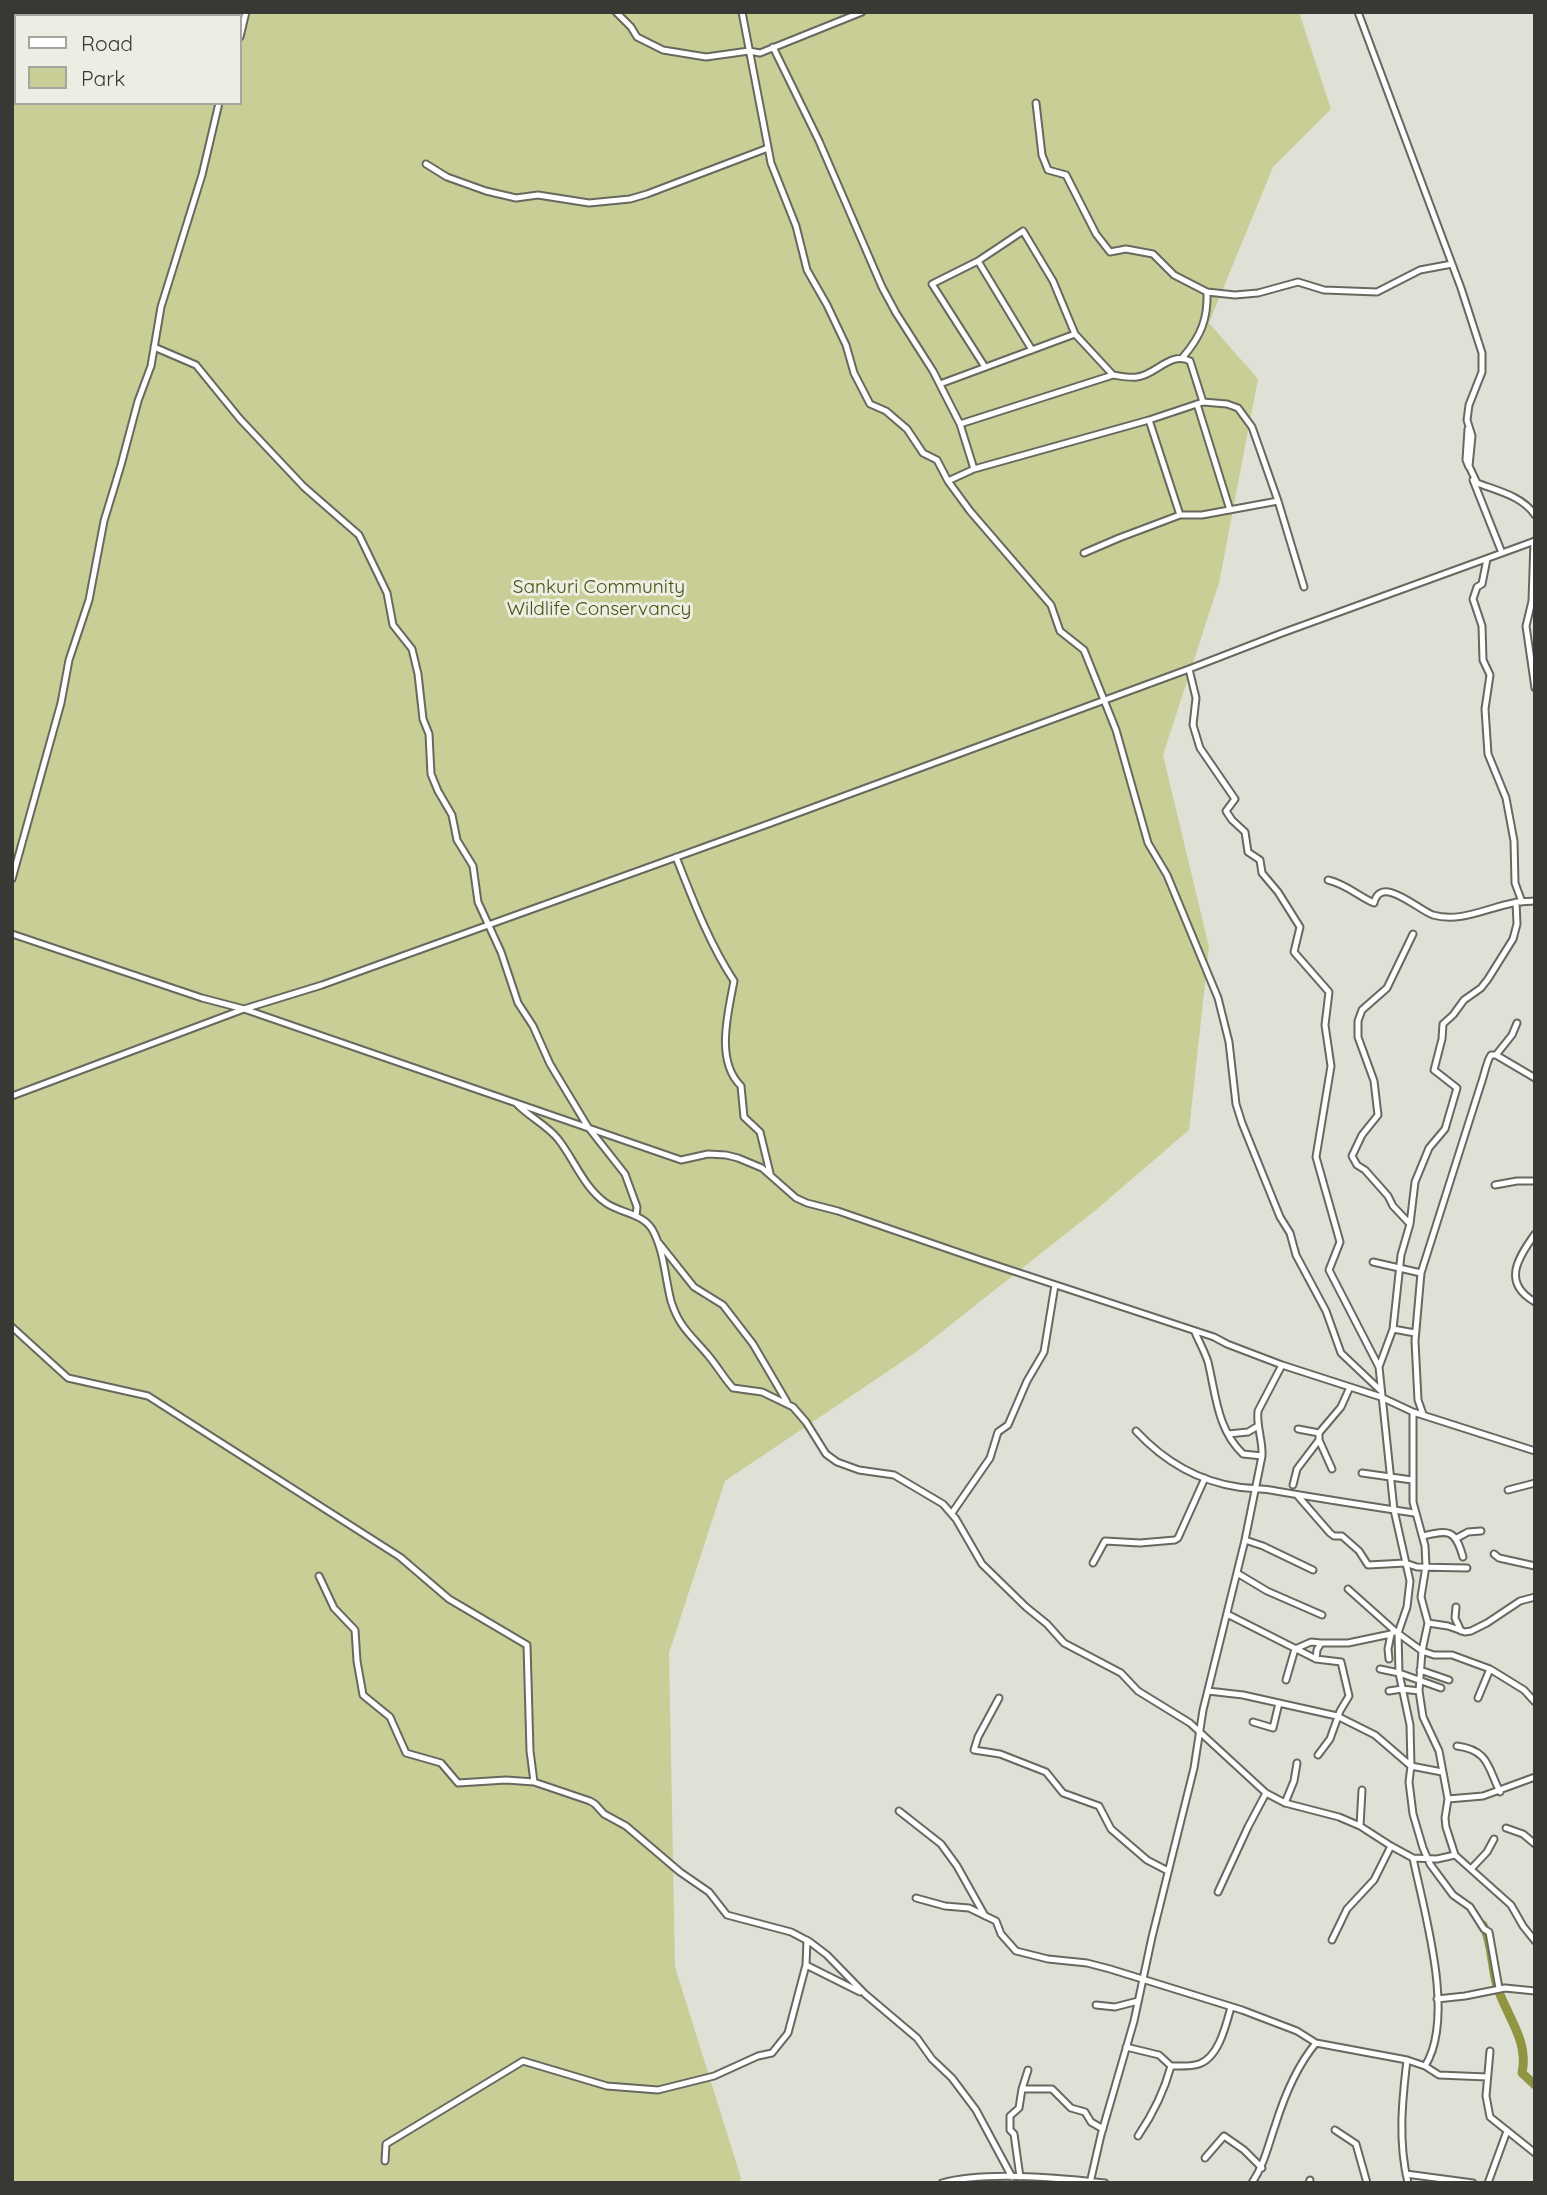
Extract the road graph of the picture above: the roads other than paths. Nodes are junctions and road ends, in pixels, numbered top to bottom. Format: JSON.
{"nodes":[{"id":1,"x":616,"y":12,"type":"edge"},
{"id":2,"x":742,"y":12,"type":"edge"},
{"id":3,"x":862,"y":12,"type":"edge"},
{"id":4,"x":1358,"y":12,"type":"edge"},
{"id":5,"x":773,"y":47,"type":"junction"},
{"id":6,"x":749,"y":51,"type":"junction"},
{"id":7,"x":1036,"y":103,"type":"dead end"},
{"id":8,"x":219,"y":105,"type":"edge"},
{"id":9,"x":768,"y":148,"type":"junction"},
{"id":10,"x":426,"y":164,"type":"dead end"},
{"id":11,"x":978,"y":261,"type":"junction"},
{"id":12,"x":1452,"y":264,"type":"junction"},
{"id":13,"x":1207,"y":292,"type":"junction"},
{"id":14,"x":1075,"y":334,"type":"junction"},
{"id":15,"x":154,"y":347,"type":"junction"},
{"id":16,"x":1032,"y":350,"type":"junction"},
{"id":17,"x":1183,"y":357,"type":"junction"},
{"id":18,"x":985,"y":367,"type":"junction"},
{"id":19,"x":1113,"y":375,"type":"junction"},
{"id":20,"x":940,"y":384,"type":"junction"},
{"id":21,"x":1200,"y":403,"type":"junction"},
{"id":22,"x":1149,"y":420,"type":"junction"},
{"id":23,"x":960,"y":424,"type":"junction"},
{"id":24,"x":1468,"y":426,"type":"junction"},
{"id":25,"x":974,"y":469,"type":"junction"},
{"id":26,"x":948,"y":481,"type":"junction"},
{"id":27,"x":1278,"y":501,"type":"junction"},
{"id":28,"x":1230,"y":510,"type":"junction"},
{"id":29,"x":1180,"y":515,"type":"junction"},
{"id":30,"x":1535,"y":515,"type":"edge"},
{"id":31,"x":1534,"y":541,"type":"edge"},
{"id":32,"x":1084,"y":553,"type":"dead end"},
{"id":33,"x":1502,"y":553,"type":"junction"},
{"id":34,"x":1487,"y":559,"type":"junction"},
{"id":35,"x":1304,"y":587,"type":"dead end"},
{"id":36,"x":1189,"y":669,"type":"junction"},
{"id":37,"x":1535,"y":688,"type":"edge"},
{"id":38,"x":1103,"y":701,"type":"junction"},
{"id":39,"x":676,"y":857,"type":"junction"},
{"id":40,"x":12,"y":879,"type":"edge"},
{"id":41,"x":1328,"y":880,"type":"dead end"},
{"id":42,"x":1535,"y":901,"type":"edge"},
{"id":43,"x":1519,"y":902,"type":"junction"},
{"id":44,"x":488,"y":925,"type":"junction"},
{"id":45,"x":12,"y":934,"type":"edge"},
{"id":46,"x":1413,"y":934,"type":"dead end"},
{"id":47,"x":244,"y":1009,"type":"junction"},
{"id":48,"x":1517,"y":1023,"type":"dead end"},
{"id":49,"x":1496,"y":1055,"type":"junction"},
{"id":50,"x":1535,"y":1078,"type":"edge"},
{"id":51,"x":12,"y":1096,"type":"edge"},
{"id":52,"x":516,"y":1103,"type":"junction"},
{"id":53,"x":588,"y":1127,"type":"junction"},
{"id":54,"x":770,"y":1173,"type":"junction"},
{"id":55,"x":1535,"y":1181,"type":"edge"},
{"id":56,"x":1494,"y":1185,"type":"dead end"},
{"id":57,"x":636,"y":1216,"type":"junction"},
{"id":58,"x":1410,"y":1224,"type":"junction"},
{"id":59,"x":1535,"y":1234,"type":"edge"},
{"id":60,"x":658,"y":1241,"type":"junction"},
{"id":61,"x":1373,"y":1262,"type":"dead end"},
{"id":62,"x":1400,"y":1267,"type":"junction"},
{"id":63,"x":1421,"y":1273,"type":"junction"},
{"id":64,"x":1055,"y":1285,"type":"junction"},
{"id":65,"x":1535,"y":1302,"type":"edge"},
{"id":66,"x":12,"y":1327,"type":"edge"},
{"id":67,"x":1393,"y":1329,"type":"junction"},
{"id":68,"x":1195,"y":1332,"type":"junction"},
{"id":69,"x":1415,"y":1333,"type":"junction"},
{"id":70,"x":1282,"y":1365,"type":"junction"},
{"id":71,"x":1379,"y":1367,"type":"junction"},
{"id":72,"x":1350,"y":1387,"type":"junction"},
{"id":73,"x":1380,"y":1390,"type":"junction"},
{"id":74,"x":1381,"y":1397,"type":"junction"},
{"id":75,"x":789,"y":1405,"type":"junction"},
{"id":76,"x":1413,"y":1412,"type":"junction"},
{"id":77,"x":1423,"y":1414,"type":"junction"},
{"id":78,"x":1258,"y":1426,"type":"junction"},
{"id":79,"x":1298,"y":1429,"type":"dead end"},
{"id":80,"x":1136,"y":1431,"type":"dead end"},
{"id":81,"x":1228,"y":1434,"type":"junction"},
{"id":82,"x":1319,"y":1436,"type":"junction"},
{"id":83,"x":1535,"y":1451,"type":"edge"},
{"id":84,"x":1262,"y":1456,"type":"junction"},
{"id":85,"x":1332,"y":1469,"type":"dead end"},
{"id":86,"x":1362,"y":1474,"type":"dead end"},
{"id":87,"x":1205,"y":1478,"type":"junction"},
{"id":88,"x":1391,"y":1478,"type":"junction"},
{"id":89,"x":1412,"y":1480,"type":"junction"},
{"id":90,"x":1535,"y":1483,"type":"edge"},
{"id":91,"x":1293,"y":1485,"type":"dead end"},
{"id":92,"x":1256,"y":1489,"type":"junction"},
{"id":93,"x":1508,"y":1490,"type":"dead end"},
{"id":94,"x":1297,"y":1495,"type":"junction"},
{"id":95,"x":1394,"y":1510,"type":"junction"},
{"id":96,"x":952,"y":1513,"type":"junction"},
{"id":97,"x":1414,"y":1513,"type":"junction"},
{"id":98,"x":1481,"y":1531,"type":"dead end"},
{"id":99,"x":1423,"y":1536,"type":"junction"},
{"id":100,"x":1457,"y":1538,"type":"junction"},
{"id":101,"x":1245,"y":1540,"type":"junction"},
{"id":102,"x":1494,"y":1554,"type":"dead end"},
{"id":103,"x":1463,"y":1557,"type":"dead end"},
{"id":104,"x":1093,"y":1563,"type":"dead end"},
{"id":105,"x":1405,"y":1563,"type":"junction"},
{"id":106,"x":1426,"y":1566,"type":"junction"},
{"id":107,"x":1535,"y":1566,"type":"edge"},
{"id":108,"x":1467,"y":1568,"type":"dead end"},
{"id":109,"x":1313,"y":1570,"type":"dead end"},
{"id":110,"x":1237,"y":1573,"type":"junction"},
{"id":111,"x":319,"y":1576,"type":"dead end"},
{"id":112,"x":1348,"y":1588,"type":"dead end"},
{"id":113,"x":1535,"y":1597,"type":"edge"},
{"id":114,"x":1456,"y":1606,"type":"dead end"},
{"id":115,"x":1227,"y":1614,"type":"junction"},
{"id":116,"x":1322,"y":1615,"type":"dead end"},
{"id":117,"x":1428,"y":1623,"type":"junction"},
{"id":118,"x":1461,"y":1631,"type":"junction"},
{"id":119,"x":1395,"y":1633,"type":"junction"},
{"id":120,"x":1321,"y":1643,"type":"junction"},
{"id":121,"x":1295,"y":1649,"type":"junction"},
{"id":122,"x":1422,"y":1651,"type":"junction"},
{"id":123,"x":1316,"y":1659,"type":"junction"},
{"id":124,"x":1389,"y":1659,"type":"dead end"},
{"id":125,"x":1380,"y":1669,"type":"dead end"},
{"id":126,"x":1420,"y":1670,"type":"junction"},
{"id":127,"x":1490,"y":1670,"type":"junction"},
{"id":128,"x":1399,"y":1673,"type":"junction"},
{"id":129,"x":1286,"y":1680,"type":"dead end"},
{"id":130,"x":1419,"y":1680,"type":"junction"},
{"id":131,"x":1449,"y":1680,"type":"dead end"},
{"id":132,"x":1441,"y":1688,"type":"dead end"},
{"id":133,"x":1402,"y":1689,"type":"junction"},
{"id":134,"x":1208,"y":1691,"type":"junction"},
{"id":135,"x":1389,"y":1691,"type":"dead end"},
{"id":136,"x":1419,"y":1691,"type":"junction"},
{"id":137,"x":999,"y":1698,"type":"dead end"},
{"id":138,"x":1478,"y":1698,"type":"dead end"},
{"id":139,"x":1535,"y":1702,"type":"edge"},
{"id":140,"x":1279,"y":1703,"type":"junction"},
{"id":141,"x":1338,"y":1716,"type":"junction"},
{"id":142,"x":1253,"y":1722,"type":"dead end"},
{"id":143,"x":1199,"y":1732,"type":"junction"},
{"id":144,"x":1457,"y":1746,"type":"dead end"},
{"id":145,"x":1318,"y":1755,"type":"dead end"},
{"id":146,"x":1297,"y":1763,"type":"dead end"},
{"id":147,"x":1411,"y":1766,"type":"junction"},
{"id":148,"x":1442,"y":1772,"type":"junction"},
{"id":149,"x":1535,"y":1777,"type":"edge"},
{"id":150,"x":534,"y":1782,"type":"junction"},
{"id":151,"x":1362,"y":1790,"type":"dead end"},
{"id":152,"x":1500,"y":1791,"type":"junction"},
{"id":153,"x":1266,"y":1793,"type":"junction"},
{"id":154,"x":1448,"y":1799,"type":"junction"},
{"id":155,"x":1285,"y":1803,"type":"junction"},
{"id":156,"x":899,"y":1811,"type":"dead end"},
{"id":157,"x":1360,"y":1826,"type":"junction"},
{"id":158,"x":1506,"y":1828,"type":"dead end"},
{"id":159,"x":1494,"y":1839,"type":"dead end"},
{"id":160,"x":1535,"y":1844,"type":"edge"},
{"id":161,"x":1391,"y":1846,"type":"junction"},
{"id":162,"x":1455,"y":1855,"type":"junction"},
{"id":163,"x":1413,"y":1858,"type":"junction"},
{"id":164,"x":1427,"y":1858,"type":"junction"},
{"id":165,"x":1471,"y":1869,"type":"junction"},
{"id":166,"x":1168,"y":1871,"type":"junction"},
{"id":167,"x":1217,"y":1892,"type":"dead end"},
{"id":168,"x":916,"y":1898,"type":"dead end"},
{"id":169,"x":985,"y":1916,"type":"junction"},
{"id":170,"x":807,"y":1940,"type":"junction"},
{"id":171,"x":1332,"y":1940,"type":"dead end"},
{"id":172,"x":1535,"y":1941,"type":"edge"},
{"id":173,"x":806,"y":1965,"type":"junction"},
{"id":174,"x":1143,"y":1980,"type":"junction"},
{"id":175,"x":1499,"y":1988,"type":"junction"},
{"id":176,"x":1535,"y":1991,"type":"edge"},
{"id":177,"x":865,"y":1994,"type":"junction"},
{"id":178,"x":1437,"y":1999,"type":"junction"},
{"id":179,"x":1138,"y":2001,"type":"junction"},
{"id":180,"x":1096,"y":2004,"type":"dead end"},
{"id":181,"x":1231,"y":2007,"type":"junction"},
{"id":182,"x":1316,"y":2043,"type":"junction"},
{"id":183,"x":1126,"y":2048,"type":"junction"},
{"id":184,"x":1490,"y":2051,"type":"dead end"},
{"id":185,"x":1407,"y":2060,"type":"junction"},
{"id":186,"x":1171,"y":2066,"type":"junction"},
{"id":187,"x":1425,"y":2066,"type":"junction"},
{"id":188,"x":1028,"y":2070,"type":"dead end"},
{"id":189,"x":1487,"y":2077,"type":"junction"},
{"id":190,"x":1022,"y":2089,"type":"junction"},
{"id":191,"x":1103,"y":2129,"type":"junction"},
{"id":192,"x":1335,"y":2130,"type":"dead end"},
{"id":193,"x":1507,"y":2131,"type":"junction"},
{"id":194,"x":1138,"y":2136,"type":"dead end"},
{"id":195,"x":1535,"y":2153,"type":"edge"},
{"id":196,"x":1205,"y":2158,"type":"dead end"},
{"id":197,"x":385,"y":2161,"type":"dead end"},
{"id":198,"x":1262,"y":2168,"type":"junction"},
{"id":199,"x":1406,"y":2174,"type":"junction"},
{"id":200,"x":1012,"y":2177,"type":"junction"},
{"id":201,"x":1020,"y":2178,"type":"junction"},
{"id":202,"x":1091,"y":2182,"type":"edge"},
{"id":203,"x":942,"y":2183,"type":"edge"},
{"id":204,"x":1105,"y":2183,"type":"edge"},
{"id":205,"x":1252,"y":2183,"type":"edge"},
{"id":206,"x":1367,"y":2183,"type":"edge"},
{"id":207,"x":1408,"y":2183,"type":"edge"},
{"id":208,"x":1472,"y":2183,"type":"edge"},
{"id":209,"x":1488,"y":2183,"type":"edge"}],
"edges":[{"from":1,"to":6,"type":"street"},
{"from":2,"to":6,"type":"street"},
{"from":3,"to":5,"type":"street"},
{"from":4,"to":12,"type":"street"},
{"from":5,"to":6,"type":"street"},
{"from":5,"to":20,"type":"street"},
{"from":6,"to":9,"type":"street"},
{"from":7,"to":13,"type":"street"},
{"from":8,"to":15,"type":"street"},
{"from":9,"to":10,"type":"street"},
{"from":9,"to":26,"type":"street"},
{"from":11,"to":14,"type":"street"},
{"from":11,"to":16,"type":"street"},
{"from":11,"to":18,"type":"street"},
{"from":12,"to":13,"type":"street"},
{"from":12,"to":24,"type":"street"},
{"from":13,"to":17,"type":"street"},
{"from":14,"to":16,"type":"street"},
{"from":14,"to":19,"type":"street"},
{"from":15,"to":40,"type":"street"},
{"from":15,"to":44,"type":"street"},
{"from":16,"to":18,"type":"street"},
{"from":17,"to":19,"type":"street"},
{"from":17,"to":21,"type":"street"},
{"from":18,"to":20,"type":"street"},
{"from":19,"to":23,"type":"street"},
{"from":20,"to":23,"type":"street"},
{"from":21,"to":22,"type":"street"},
{"from":21,"to":27,"type":"street"},
{"from":21,"to":28,"type":"street"},
{"from":22,"to":25,"type":"street"},
{"from":22,"to":29,"type":"street"},
{"from":23,"to":25,"type":"street"},
{"from":24,"to":30,"type":"street"},
{"from":24,"to":33,"type":"street"},
{"from":25,"to":26,"type":"street"},
{"from":26,"to":38,"type":"street"},
{"from":27,"to":28,"type":"street"},
{"from":27,"to":35,"type":"street"},
{"from":28,"to":29,"type":"street"},
{"from":29,"to":32,"type":"street"},
{"from":31,"to":33,"type":"street"},
{"from":31,"to":37,"type":"street"},
{"from":33,"to":34,"type":"street"},
{"from":34,"to":36,"type":"street"},
{"from":34,"to":43,"type":"street"},
{"from":36,"to":38,"type":"street"},
{"from":36,"to":71,"type":"street"},
{"from":38,"to":39,"type":"street"},
{"from":38,"to":73,"type":"street"},
{"from":39,"to":44,"type":"street"},
{"from":39,"to":54,"type":"street"},
{"from":41,"to":43,"type":"street"},
{"from":42,"to":43,"type":"street"},
{"from":43,"to":58,"type":"street"},
{"from":44,"to":47,"type":"street"},
{"from":44,"to":53,"type":"street"},
{"from":45,"to":47,"type":"street"},
{"from":46,"to":58,"type":"street"},
{"from":47,"to":51,"type":"street"},
{"from":47,"to":52,"type":"street"},
{"from":48,"to":49,"type":"street"},
{"from":49,"to":50,"type":"street"},
{"from":49,"to":63,"type":"street"},
{"from":52,"to":53,"type":"street"},
{"from":52,"to":57,"type":"street"},
{"from":53,"to":54,"type":"street"},
{"from":53,"to":57,"type":"street"},
{"from":54,"to":64,"type":"street"},
{"from":55,"to":56,"type":"street"},
{"from":57,"to":60,"type":"street"},
{"from":58,"to":62,"type":"street"},
{"from":59,"to":65,"type":"street"},
{"from":60,"to":75,"type":"street"},
{"from":60,"to":75,"type":"street"},
{"from":61,"to":62,"type":"street"},
{"from":62,"to":63,"type":"street"},
{"from":62,"to":67,"type":"street"},
{"from":63,"to":69,"type":"street"},
{"from":64,"to":68,"type":"street"},
{"from":64,"to":96,"type":"street"},
{"from":66,"to":150,"type":"street"},
{"from":67,"to":69,"type":"street"},
{"from":67,"to":71,"type":"street"},
{"from":68,"to":70,"type":"street"},
{"from":68,"to":81,"type":"street"},
{"from":69,"to":77,"type":"street"},
{"from":70,"to":72,"type":"street"},
{"from":70,"to":78,"type":"street"},
{"from":71,"to":73,"type":"street"},
{"from":72,"to":74,"type":"street"},
{"from":72,"to":82,"type":"street"},
{"from":73,"to":74,"type":"street"},
{"from":74,"to":76,"type":"street"},
{"from":74,"to":88,"type":"street"},
{"from":75,"to":96,"type":"street"},
{"from":76,"to":77,"type":"street"},
{"from":76,"to":89,"type":"street"},
{"from":77,"to":83,"type":"street"},
{"from":78,"to":81,"type":"street"},
{"from":78,"to":84,"type":"street"},
{"from":79,"to":82,"type":"street"},
{"from":80,"to":87,"type":"street"},
{"from":81,"to":84,"type":"street"},
{"from":82,"to":85,"type":"street"},
{"from":82,"to":91,"type":"street"},
{"from":84,"to":92,"type":"street"},
{"from":86,"to":88,"type":"street"},
{"from":87,"to":92,"type":"street"},
{"from":87,"to":104,"type":"street"},
{"from":88,"to":89,"type":"street"},
{"from":88,"to":95,"type":"street"},
{"from":89,"to":97,"type":"street"},
{"from":90,"to":93,"type":"street"},
{"from":92,"to":94,"type":"street"},
{"from":92,"to":101,"type":"street"},
{"from":94,"to":95,"type":"street"},
{"from":94,"to":105,"type":"street"},
{"from":95,"to":97,"type":"street"},
{"from":95,"to":105,"type":"street"},
{"from":96,"to":143,"type":"street"},
{"from":97,"to":99,"type":"street"},
{"from":98,"to":100,"type":"street"},
{"from":99,"to":100,"type":"street"},
{"from":99,"to":106,"type":"street"},
{"from":100,"to":103,"type":"street"},
{"from":101,"to":109,"type":"street"},
{"from":101,"to":110,"type":"street"},
{"from":102,"to":107,"type":"street"},
{"from":105,"to":106,"type":"street"},
{"from":105,"to":119,"type":"street"},
{"from":106,"to":108,"type":"street"},
{"from":106,"to":117,"type":"street"},
{"from":110,"to":115,"type":"street"},
{"from":110,"to":116,"type":"street"},
{"from":111,"to":150,"type":"street"},
{"from":112,"to":119,"type":"street"},
{"from":113,"to":118,"type":"street"},
{"from":114,"to":118,"type":"street"},
{"from":115,"to":121,"type":"street"},
{"from":115,"to":134,"type":"street"},
{"from":117,"to":118,"type":"street"},
{"from":117,"to":122,"type":"street"},
{"from":119,"to":120,"type":"street"},
{"from":119,"to":122,"type":"street"},
{"from":119,"to":124,"type":"street"},
{"from":119,"to":128,"type":"street"},
{"from":120,"to":121,"type":"street"},
{"from":120,"to":123,"type":"street"},
{"from":121,"to":123,"type":"street"},
{"from":121,"to":129,"type":"street"},
{"from":122,"to":126,"type":"street"},
{"from":122,"to":127,"type":"street"},
{"from":123,"to":141,"type":"street"},
{"from":125,"to":128,"type":"street"},
{"from":126,"to":130,"type":"street"},
{"from":126,"to":131,"type":"street"},
{"from":127,"to":138,"type":"street"},
{"from":127,"to":139,"type":"street"},
{"from":128,"to":130,"type":"street"},
{"from":128,"to":133,"type":"street"},
{"from":130,"to":132,"type":"street"},
{"from":130,"to":136,"type":"street"},
{"from":133,"to":135,"type":"street"},
{"from":133,"to":136,"type":"street"},
{"from":133,"to":147,"type":"street"},
{"from":134,"to":140,"type":"street"},
{"from":134,"to":143,"type":"street"},
{"from":136,"to":148,"type":"street"},
{"from":137,"to":166,"type":"street"},
{"from":140,"to":141,"type":"street"},
{"from":140,"to":142,"type":"street"},
{"from":141,"to":145,"type":"street"},
{"from":141,"to":147,"type":"street"},
{"from":143,"to":153,"type":"street"},
{"from":143,"to":166,"type":"street"},
{"from":144,"to":152,"type":"street"},
{"from":146,"to":155,"type":"street"},
{"from":147,"to":148,"type":"street"},
{"from":147,"to":164,"type":"street"},
{"from":148,"to":154,"type":"street"},
{"from":149,"to":152,"type":"street"},
{"from":150,"to":170,"type":"street"},
{"from":151,"to":157,"type":"street"},
{"from":152,"to":154,"type":"street"},
{"from":153,"to":155,"type":"street"},
{"from":153,"to":167,"type":"street"},
{"from":154,"to":162,"type":"street"},
{"from":155,"to":157,"type":"street"},
{"from":156,"to":169,"type":"street"},
{"from":157,"to":161,"type":"street"},
{"from":158,"to":160,"type":"street"},
{"from":159,"to":165,"type":"street"},
{"from":161,"to":163,"type":"street"},
{"from":161,"to":171,"type":"street"},
{"from":162,"to":164,"type":"street"},
{"from":162,"to":165,"type":"street"},
{"from":163,"to":164,"type":"street"},
{"from":163,"to":178,"type":"street"},
{"from":164,"to":175,"type":"street"},
{"from":165,"to":172,"type":"street"},
{"from":166,"to":174,"type":"street"},
{"from":168,"to":169,"type":"street"},
{"from":169,"to":174,"type":"street"},
{"from":170,"to":173,"type":"street"},
{"from":170,"to":177,"type":"street"},
{"from":173,"to":177,"type":"street"},
{"from":173,"to":197,"type":"street"},
{"from":174,"to":179,"type":"street"},
{"from":174,"to":181,"type":"street"},
{"from":175,"to":176,"type":"street"},
{"from":175,"to":178,"type":"street"},
{"from":177,"to":200,"type":"street"},
{"from":178,"to":187,"type":"street"},
{"from":179,"to":180,"type":"street"},
{"from":179,"to":183,"type":"street"},
{"from":181,"to":182,"type":"street"},
{"from":181,"to":186,"type":"street"},
{"from":182,"to":185,"type":"street"},
{"from":182,"to":198,"type":"street"},
{"from":183,"to":186,"type":"street"},
{"from":183,"to":191,"type":"street"},
{"from":184,"to":189,"type":"street"},
{"from":185,"to":187,"type":"street"},
{"from":185,"to":199,"type":"street"},
{"from":186,"to":194,"type":"street"},
{"from":187,"to":189,"type":"street"},
{"from":188,"to":190,"type":"street"},
{"from":189,"to":193,"type":"street"},
{"from":190,"to":191,"type":"street"},
{"from":190,"to":201,"type":"street"},
{"from":191,"to":202,"type":"street"},
{"from":192,"to":206,"type":"street"},
{"from":193,"to":195,"type":"street"},
{"from":193,"to":209,"type":"street"},
{"from":196,"to":198,"type":"street"},
{"from":198,"to":205,"type":"street"},
{"from":199,"to":207,"type":"street"},
{"from":199,"to":208,"type":"street"},
{"from":200,"to":201,"type":"street"},
{"from":200,"to":203,"type":"street"},
{"from":201,"to":202,"type":"street"},
{"from":202,"to":204,"type":"street"}]}
